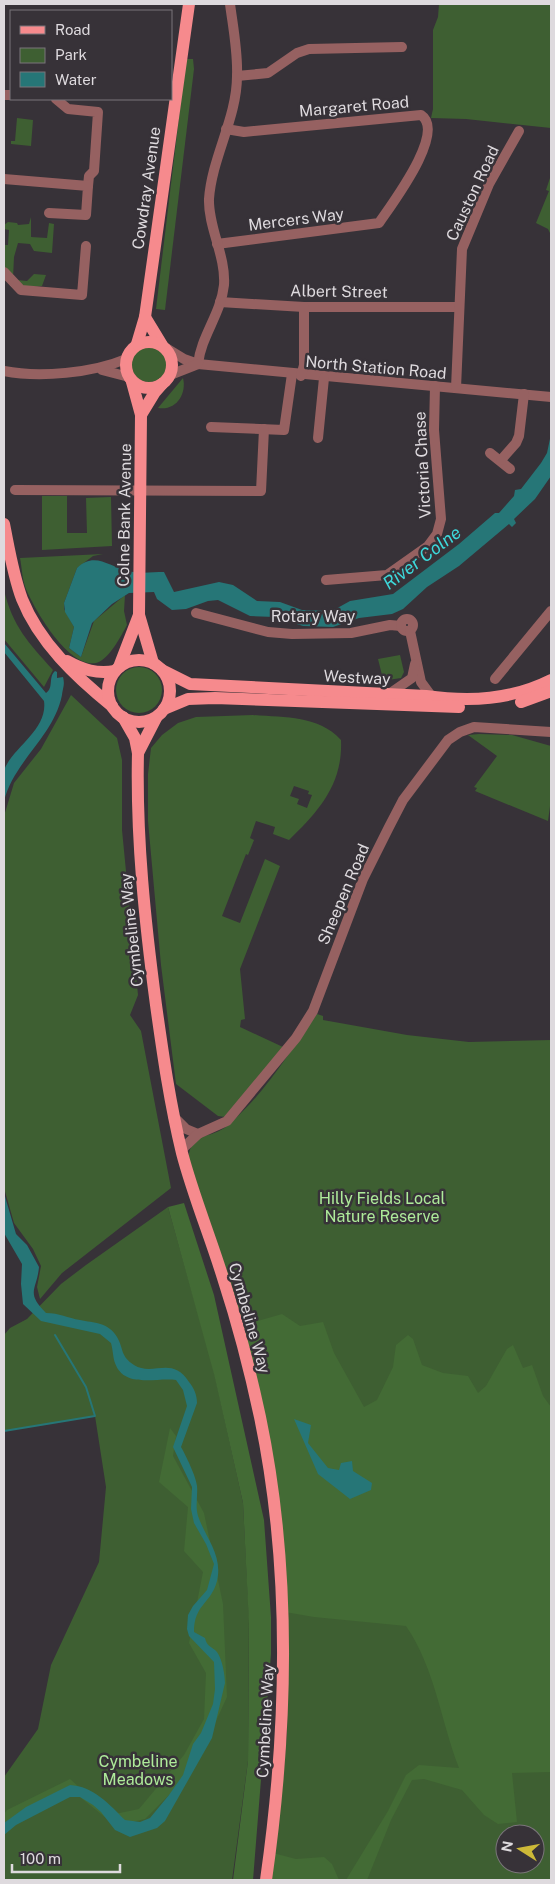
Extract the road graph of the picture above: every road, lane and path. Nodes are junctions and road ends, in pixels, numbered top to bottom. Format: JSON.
{"nodes":[{"id":1,"x":189,"y":4,"type":"edge"},
{"id":2,"x":230,"y":4,"type":"edge"},
{"id":3,"x":402,"y":47,"type":"dead end"},
{"id":4,"x":237,"y":76,"type":"junction"},
{"id":5,"x":57,"y":100,"type":"edge"},
{"id":6,"x":226,"y":130,"type":"junction"},
{"id":7,"x":519,"y":131,"type":"dead end"},
{"id":8,"x":4,"y":178,"type":"edge"},
{"id":9,"x":88,"y":186,"type":"junction"},
{"id":10,"x":49,"y":213,"type":"dead end"},
{"id":11,"x":379,"y":223,"type":"joint"},
{"id":12,"x":217,"y":244,"type":"junction"},
{"id":13,"x":86,"y":246,"type":"dead end"},
{"id":14,"x":4,"y":272,"type":"edge"},
{"id":15,"x":220,"y":302,"type":"junction"},
{"id":16,"x":304,"y":307,"type":"junction"},
{"id":17,"x":458,"y":307,"type":"junction"},
{"id":18,"x":145,"y":317,"type":"junction"},
{"id":19,"x":137,"y":344,"type":"junction"},
{"id":20,"x":164,"y":347,"type":"junction"},
{"id":21,"x":126,"y":359,"type":"junction"},
{"id":22,"x":198,"y":364,"type":"junction"},
{"id":23,"x":96,"y":369,"type":"junction"},
{"id":24,"x":4,"y":371,"type":"edge"},
{"id":25,"x":296,"y":375,"type":"junction"},
{"id":26,"x":324,"y":378,"type":"junction"},
{"id":27,"x":131,"y":379,"type":"junction"},
{"id":28,"x":167,"y":379,"type":"junction"},
{"id":29,"x":435,"y":386,"type":"junction"},
{"id":30,"x":456,"y":388,"type":"junction"},
{"id":31,"x":524,"y":394,"type":"junction"},
{"id":32,"x":551,"y":397,"type":"edge"},
{"id":33,"x":142,"y":415,"type":"junction"},
{"id":34,"x":211,"y":428,"type":"dead end"},
{"id":35,"x":264,"y":429,"type":"junction"},
{"id":36,"x":422,"y":430,"type":"dead end"},
{"id":37,"x":434,"y":430,"type":"junction"},
{"id":38,"x":318,"y":438,"type":"dead end"},
{"id":39,"x":490,"y":453,"type":"dead end"},
{"id":40,"x":500,"y":460,"type":"junction"},
{"id":41,"x":510,"y":469,"type":"dead end"},
{"id":42,"x":140,"y":489,"type":"junction"},
{"id":43,"x":14,"y":490,"type":"dead end"},
{"id":44,"x":4,"y":524,"type":"edge"},
{"id":45,"x":326,"y":580,"type":"dead end"},
{"id":46,"x":551,"y":611,"type":"edge"},
{"id":47,"x":196,"y":613,"type":"dead end"},
{"id":48,"x":140,"y":615,"type":"junction"},
{"id":49,"x":144,"y":636,"type":"junction"},
{"id":50,"x":130,"y":637,"type":"junction"},
{"id":51,"x":416,"y":658,"type":"junction"},
{"id":52,"x":63,"y":659,"type":"junction"},
{"id":53,"x":157,"y":666,"type":"junction"},
{"id":54,"x":117,"y":669,"type":"junction"},
{"id":55,"x":96,"y":672,"type":"junction"},
{"id":56,"x":176,"y":677,"type":"junction"},
{"id":57,"x":495,"y":679,"type":"dead end"},
{"id":58,"x":551,"y":680,"type":"edge"},
{"id":59,"x":551,"y":691,"type":"edge"},
{"id":60,"x":389,"y":694,"type":"junction"},
{"id":61,"x":432,"y":697,"type":"junction"},
{"id":62,"x":112,"y":706,"type":"junction"},
{"id":63,"x":160,"y":714,"type":"junction"},
{"id":64,"x":123,"y":717,"type":"junction"},
{"id":65,"x":551,"y":732,"type":"edge"},
{"id":66,"x":138,"y":753,"type":"junction"},
{"id":67,"x":173,"y":1116,"type":"junction"},
{"id":68,"x":198,"y":1134,"type":"junction"},
{"id":69,"x":181,"y":1150,"type":"junction"},
{"id":70,"x":266,"y":1880,"type":"edge"}],
"edges":[{"from":1,"to":18,"type":"main road","name":"Cowdray Avenue"},
{"from":2,"to":4,"type":"street"},
{"from":3,"to":4,"type":"street"},
{"from":4,"to":6,"type":"street"},
{"from":5,"to":9,"type":"street"},
{"from":6,"to":11,"type":"street","name":"Margaret Road"},
{"from":6,"to":12,"type":"street"},
{"from":7,"to":17,"type":"street","name":"Causton Road"},
{"from":8,"to":9,"type":"street"},
{"from":9,"to":10,"type":"street"},
{"from":11,"to":12,"type":"street","name":"Mercers Way"},
{"from":12,"to":15,"type":"street"},
{"from":13,"to":14,"type":"street"},
{"from":15,"to":16,"type":"street","name":"Albert Street"},
{"from":15,"to":22,"type":"street"},
{"from":16,"to":17,"type":"street","name":"Albert Street"},
{"from":16,"to":25,"type":"street"},
{"from":17,"to":30,"type":"street","name":"Causton Road"},
{"from":18,"to":19,"type":"main road","name":"Cowdray Avenue"},
{"from":18,"to":20,"type":"main road"},
{"from":19,"to":20,"type":"main road"},
{"from":19,"to":21,"type":"main road"},
{"from":20,"to":22,"type":"street","name":"North Station Road"},
{"from":20,"to":28,"type":"main road"},
{"from":21,"to":23,"type":"street"},
{"from":21,"to":27,"type":"main road"},
{"from":22,"to":25,"type":"street","name":"North Station Road"},
{"from":22,"to":28,"type":"street","name":"North Station Road"},
{"from":23,"to":24,"type":"street"},
{"from":23,"to":27,"type":"street"},
{"from":25,"to":26,"type":"street","name":"North Station Road"},
{"from":25,"to":35,"type":"street"},
{"from":26,"to":29,"type":"street","name":"North Station Road"},
{"from":26,"to":38,"type":"street"},
{"from":27,"to":28,"type":"main road"},
{"from":27,"to":33,"type":"main road","name":"Colne Bank Avenue"},
{"from":28,"to":33,"type":"main road","name":"Colne Bank Avenue"},
{"from":29,"to":30,"type":"street","name":"North Station Road"},
{"from":29,"to":37,"type":"street","name":"Victoria Chase"},
{"from":30,"to":31,"type":"street","name":"North Station Road"},
{"from":31,"to":32,"type":"street","name":"North Station Road"},
{"from":31,"to":40,"type":"street"},
{"from":33,"to":42,"type":"main road","name":"Colne Bank Avenue"},
{"from":34,"to":35,"type":"street"},
{"from":35,"to":42,"type":"street"},
{"from":36,"to":37,"type":"street"},
{"from":37,"to":45,"type":"street","name":"Victoria Chase"},
{"from":39,"to":40,"type":"street"},
{"from":40,"to":41,"type":"street"},
{"from":42,"to":43,"type":"street"},
{"from":42,"to":48,"type":"main road","name":"Colne Bank Avenue"},
{"from":44,"to":52,"type":"main road"},
{"from":46,"to":57,"type":"street"},
{"from":47,"to":51,"type":"street","name":"Rotary Way"},
{"from":48,"to":49,"type":"main road","name":"Colne Bank Avenue"},
{"from":48,"to":50,"type":"main road","name":"Colne Bank Avenue"},
{"from":49,"to":53,"type":"main road","name":"Colne Bank Avenue"},
{"from":49,"to":56,"type":"main road"},
{"from":50,"to":54,"type":"main road","name":"Colne Bank Avenue"},
{"from":50,"to":55,"type":"main road"},
{"from":51,"to":60,"type":"street"},
{"from":51,"to":61,"type":"street","name":"Rotary Way"},
{"from":52,"to":55,"type":"main road"},
{"from":52,"to":62,"type":"main road"},
{"from":53,"to":54,"type":"main road"},
{"from":53,"to":56,"type":"main road","name":"Westway"},
{"from":53,"to":63,"type":"main road"},
{"from":54,"to":55,"type":"main road"},
{"from":54,"to":62,"type":"main road"},
{"from":56,"to":60,"type":"main road","name":"Westway"},
{"from":58,"to":61,"type":"main road","name":"Westway"},
{"from":59,"to":63,"type":"main road","name":"Westway"},
{"from":60,"to":61,"type":"main road","name":"Westway"},
{"from":62,"to":64,"type":"main road"},
{"from":63,"to":64,"type":"main road"},
{"from":63,"to":66,"type":"main road"},
{"from":64,"to":66,"type":"main road"},
{"from":65,"to":68,"type":"street","name":"Sheepen Road"},
{"from":66,"to":67,"type":"main road","name":"Cymbeline Way"},
{"from":67,"to":68,"type":"street"},
{"from":67,"to":69,"type":"main road","name":"Cymbeline Way"},
{"from":68,"to":69,"type":"street","name":"Sheepen Road"},
{"from":69,"to":70,"type":"main road","name":"Cymbeline Way"}]}
